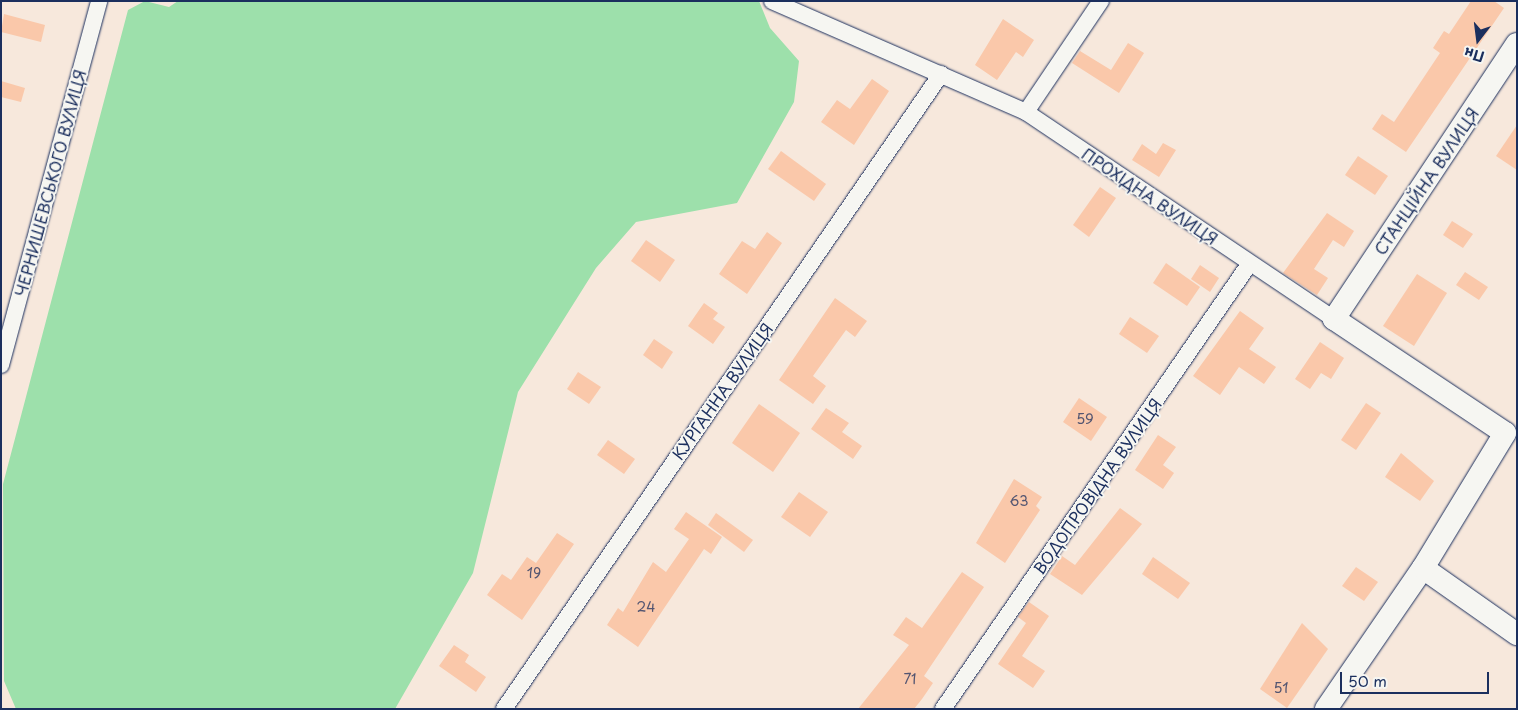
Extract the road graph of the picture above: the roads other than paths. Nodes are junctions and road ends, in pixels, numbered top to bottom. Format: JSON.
{"nodes":[{"id":1,"x":99,"y":1,"type":"edge"},
{"id":2,"x":772,"y":1,"type":"edge"},
{"id":3,"x":1101,"y":1,"type":"edge"},
{"id":4,"x":788,"y":4,"type":"edge"},
{"id":5,"x":1517,"y":44,"type":"edge"},
{"id":6,"x":941,"y":74,"type":"junction"},
{"id":7,"x":1026,"y":112,"type":"junction"},
{"id":8,"x":1250,"y":262,"type":"junction"},
{"id":9,"x":1334,"y":319,"type":"junction"},
{"id":10,"x":1,"y":365,"type":"edge"},
{"id":11,"x":1423,"y":568,"type":"junction"},
{"id":12,"x":1517,"y":634,"type":"edge"},
{"id":13,"x":504,"y":709,"type":"edge"},
{"id":14,"x":943,"y":709,"type":"edge"},
{"id":15,"x":1326,"y":709,"type":"edge"}],
"edges":[{"from":1,"to":10,"type":"street","name":"ЧЕРНИШЕВСЬКОГО ВУЛИЦЯ"},
{"from":2,"to":4,"type":"street","name":"ПРОХІДНА ВУЛИЦЯ"},
{"from":3,"to":7,"type":"street"},
{"from":4,"to":6,"type":"street","name":"ПРОХІДНА ВУЛИЦЯ"},
{"from":5,"to":9,"type":"street","name":"СТАНЦІЙНА ВУЛИЦЯ"},
{"from":6,"to":7,"type":"street","name":"ПРОХІДНА ВУЛИЦЯ"},
{"from":6,"to":13,"type":"street","name":"КУРГАННА ВУЛИЦЯ"},
{"from":7,"to":8,"type":"street","name":"ПРОХІДНА ВУЛИЦЯ"},
{"from":8,"to":9,"type":"street","name":"ПРОХІДНА ВУЛИЦЯ"},
{"from":8,"to":14,"type":"street","name":"ВОДОПРОВІДНА ВУЛИЦЯ"},
{"from":9,"to":11,"type":"street","name":"ПРОХІДНА ВУЛИЦЯ"},
{"from":11,"to":12,"type":"street"},
{"from":11,"to":15,"type":"street"}]}
